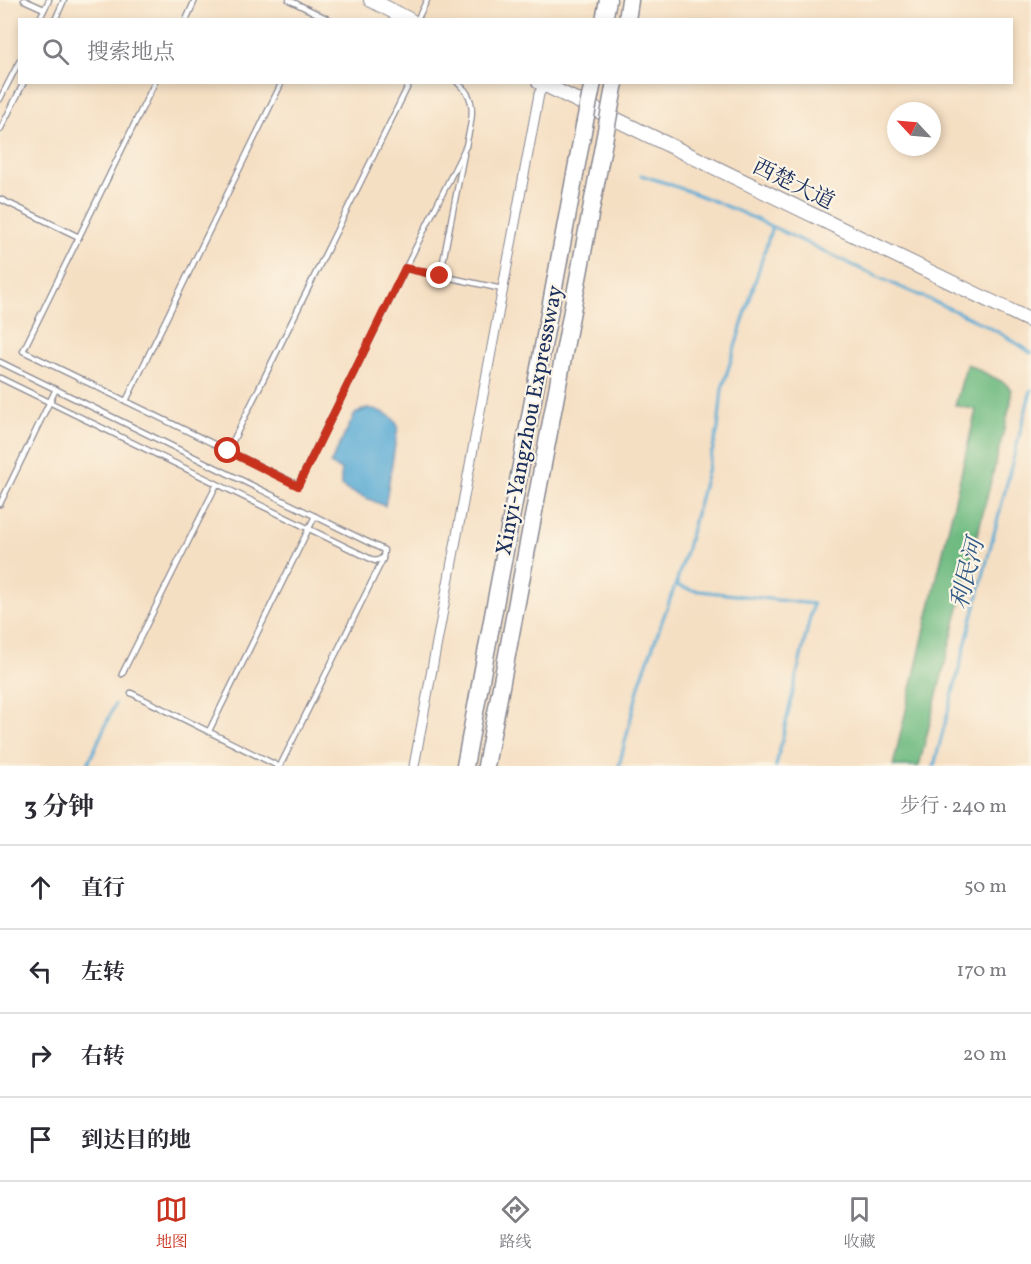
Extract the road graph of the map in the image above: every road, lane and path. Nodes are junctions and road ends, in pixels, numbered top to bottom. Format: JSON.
{"nodes":[{"id":1,"x":24,"y":0,"type":"edge"},
{"id":2,"x":49,"y":0,"type":"edge"},
{"id":3,"x":64,"y":0,"type":"edge"},
{"id":4,"x":195,"y":0,"type":"edge"},
{"id":5,"x":289,"y":0,"type":"edge"},
{"id":6,"x":371,"y":0,"type":"edge"},
{"id":7,"x":427,"y":0,"type":"edge"},
{"id":8,"x":608,"y":0,"type":"edge"},
{"id":9,"x":630,"y":0,"type":"edge"},
{"id":10,"x":44,"y":9,"type":"junction"},
{"id":11,"x":316,"y":13,"type":"junction"},
{"id":12,"x":40,"y":18,"type":"edge"},
{"id":13,"x":56,"y":18,"type":"edge"},
{"id":14,"x":187,"y":18,"type":"edge"},
{"id":15,"x":313,"y":18,"type":"edge"},
{"id":16,"x":326,"y":18,"type":"edge"},
{"id":17,"x":407,"y":18,"type":"edge"},
{"id":18,"x":418,"y":18,"type":"edge"},
{"id":19,"x":604,"y":18,"type":"edge"},
{"id":20,"x":627,"y":18,"type":"edge"},
{"id":21,"x":18,"y":64,"type":"edge"},
{"id":22,"x":23,"y":84,"type":"edge"},
{"id":23,"x":154,"y":84,"type":"edge"},
{"id":24,"x":281,"y":84,"type":"edge"},
{"id":25,"x":409,"y":84,"type":"edge"},
{"id":26,"x":459,"y":84,"type":"edge"},
{"id":27,"x":542,"y":84,"type":"edge"},
{"id":28,"x":593,"y":84,"type":"edge"},
{"id":29,"x":615,"y":84,"type":"edge"},
{"id":30,"x":0,"y":99,"type":"edge"},
{"id":31,"x":0,"y":130,"type":"edge"},
{"id":32,"x":466,"y":146,"type":"junction"},
{"id":33,"x":0,"y":199,"type":"edge"},
{"id":34,"x":79,"y":237,"type":"junction"},
{"id":35,"x":405,"y":268,"type":"junction"},
{"id":36,"x":440,"y":276,"type":"junction"},
{"id":37,"x":502,"y":289,"type":"junction"},
{"id":38,"x":1031,"y":321,"type":"edge"},
{"id":39,"x":0,"y":362,"type":"edge"},
{"id":40,"x":0,"y":378,"type":"edge"},
{"id":41,"x":56,"y":389,"type":"junction"},
{"id":42,"x":126,"y":401,"type":"junction"},
{"id":43,"x":50,"y":402,"type":"junction"},
{"id":44,"x":228,"y":451,"type":"junction"},
{"id":45,"x":218,"y":484,"type":"junction"},
{"id":46,"x":0,"y":504,"type":"edge"},
{"id":47,"x":315,"y":516,"type":"junction"},
{"id":48,"x":310,"y":529,"type":"junction"},
{"id":49,"x":383,"y":558,"type":"junction"},
{"id":50,"x":122,"y":674,"type":"dead end"},
{"id":51,"x":131,"y":693,"type":"dead end"},
{"id":52,"x":209,"y":731,"type":"junction"},
{"id":53,"x":279,"y":766,"type":"edge"},
{"id":54,"x":414,"y":766,"type":"edge"},
{"id":55,"x":465,"y":766,"type":"edge"},
{"id":56,"x":486,"y":766,"type":"edge"}],
"edges":[{"from":1,"to":10,"type":"lane"},
{"from":2,"to":10,"type":"lane"},
{"from":3,"to":13,"type":"lane"},
{"from":4,"to":14,"type":"lane"},
{"from":5,"to":11,"type":"lane"},
{"from":6,"to":17,"type":"main road"},
{"from":7,"to":18,"type":"lane"},
{"from":8,"to":19,"type":"highway"},
{"from":9,"to":20,"type":"highway"},
{"from":10,"to":12,"type":"lane"},
{"from":11,"to":15,"type":"lane"},
{"from":11,"to":16,"type":"lane"},
{"from":21,"to":30,"type":"lane"},
{"from":22,"to":31,"type":"lane"},
{"from":23,"to":34,"type":"lane"},
{"from":24,"to":42,"type":"lane"},
{"from":25,"to":44,"type":"lane"},
{"from":26,"to":32,"type":"lane"},
{"from":27,"to":37,"type":"street"},
{"from":27,"to":38,"type":"main road","name":"西楚大道"},
{"from":28,"to":55,"type":"highway","name":"Xinyi-Yangzhou Expressway","bridge":true},
{"from":29,"to":56,"type":"highway","name":"Xinyi-Yangzhou Expressway","bridge":true},
{"from":32,"to":35,"type":"lane"},
{"from":32,"to":36,"type":"lane"},
{"from":33,"to":34,"type":"lane"},
{"from":34,"to":42,"type":"lane"},
{"from":35,"to":36,"type":"lane"},
{"from":35,"to":44,"type":"lane"},
{"from":36,"to":37,"type":"lane"},
{"from":37,"to":54,"type":"street"},
{"from":39,"to":41,"type":"lane"},
{"from":40,"to":43,"type":"lane"},
{"from":41,"to":43,"type":"lane"},
{"from":41,"to":47,"type":"lane"},
{"from":42,"to":44,"type":"lane"},
{"from":43,"to":45,"type":"lane"},
{"from":43,"to":46,"type":"lane"},
{"from":45,"to":48,"type":"lane"},
{"from":45,"to":50,"type":"lane"},
{"from":47,"to":48,"type":"lane"},
{"from":47,"to":49,"type":"lane"},
{"from":48,"to":49,"type":"lane"},
{"from":48,"to":52,"type":"lane"},
{"from":49,"to":53,"type":"lane"},
{"from":51,"to":52,"type":"lane"},
{"from":52,"to":53,"type":"lane"}]}
